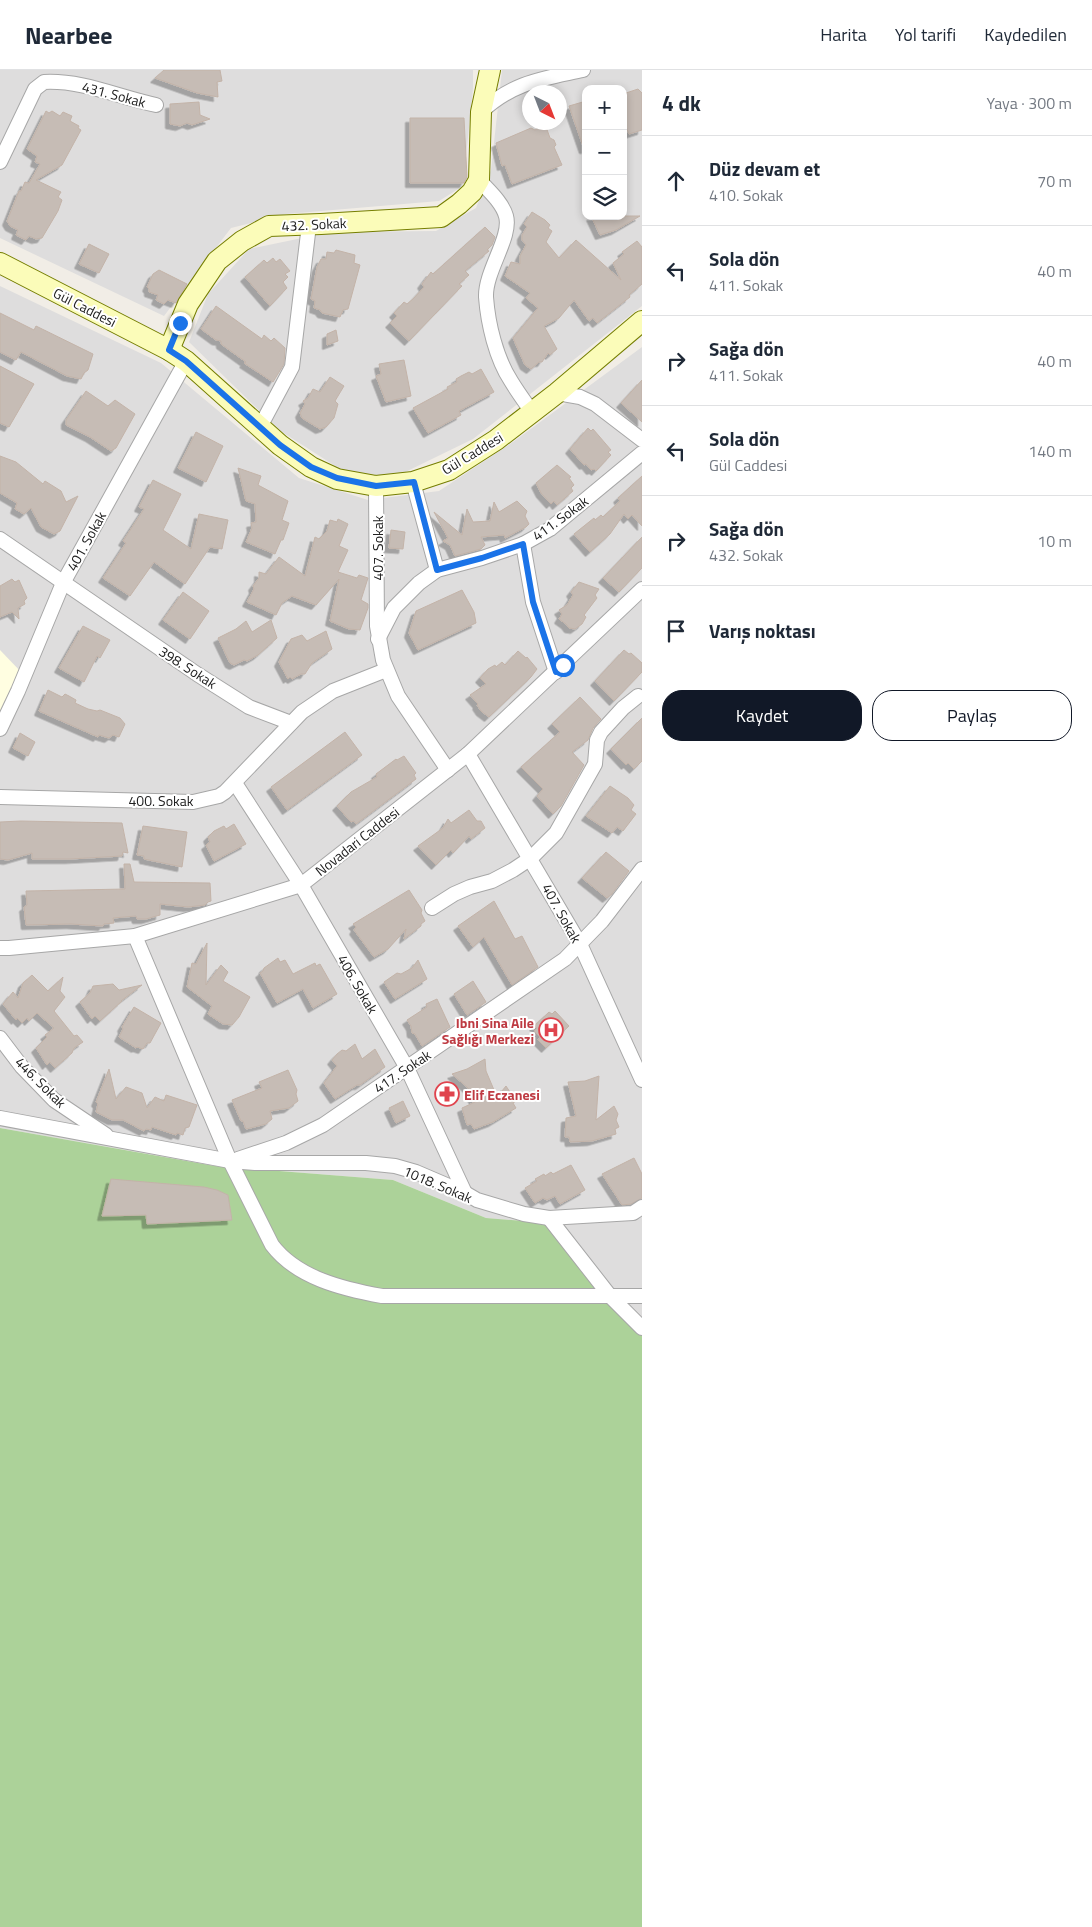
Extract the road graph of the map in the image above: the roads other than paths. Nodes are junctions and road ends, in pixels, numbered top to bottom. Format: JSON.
{"nodes":[{"id":1,"x":490,"y":70,"type":"edge"},
{"id":2,"x":583,"y":70,"type":"edge"},
{"id":3,"x":156,"y":105,"type":"dead end"},
{"id":4,"x":481,"y":112,"type":"junction"},
{"id":5,"x":0,"y":162,"type":"edge"},
{"id":6,"x":479,"y":180,"type":"junction"},
{"id":7,"x":309,"y":224,"type":"junction"},
{"id":8,"x":0,"y":263,"type":"edge"},
{"id":9,"x":642,"y":321,"type":"edge"},
{"id":10,"x":177,"y":355,"type":"junction"},
{"id":11,"x":557,"y":393,"type":"junction"},
{"id":12,"x":532,"y":412,"type":"junction"},
{"id":13,"x":260,"y":427,"type":"junction"},
{"id":14,"x":642,"y":440,"type":"edge"},
{"id":15,"x":642,"y":454,"type":"edge"},
{"id":16,"x":414,"y":482,"type":"junction"},
{"id":17,"x":376,"y":486,"type":"junction"},
{"id":18,"x":0,"y":539,"type":"edge"},
{"id":19,"x":523,"y":544,"type":"junction"},
{"id":20,"x":437,"y":570,"type":"junction"},
{"id":21,"x":63,"y":582,"type":"junction"},
{"id":22,"x":642,"y":588,"type":"edge"},
{"id":23,"x":378,"y":639,"type":"junction"},
{"id":24,"x":386,"y":670,"type":"junction"},
{"id":25,"x":556,"y":672,"type":"junction"},
{"id":26,"x":638,"y":696,"type":"dead end"},
{"id":27,"x":291,"y":723,"type":"junction"},
{"id":28,"x":0,"y":728,"type":"edge"},
{"id":29,"x":468,"y":754,"type":"junction"},
{"id":30,"x":448,"y":770,"type":"junction"},
{"id":31,"x":235,"y":783,"type":"junction"},
{"id":32,"x":0,"y":797,"type":"edge"},
{"id":33,"x":531,"y":858,"type":"junction"},
{"id":34,"x":642,"y":869,"type":"edge"},
{"id":35,"x":301,"y":886,"type":"junction"},
{"id":36,"x":432,"y":908,"type":"dead end"},
{"id":37,"x":135,"y":936,"type":"junction"},
{"id":38,"x":580,"y":944,"type":"junction"},
{"id":39,"x":0,"y":948,"type":"edge"},
{"id":40,"x":0,"y":1038,"type":"edge"},
{"id":41,"x":407,"y":1068,"type":"junction"},
{"id":42,"x":642,"y":1080,"type":"edge"},
{"id":43,"x":0,"y":1118,"type":"edge"},
{"id":44,"x":110,"y":1138,"type":"junction"},
{"id":45,"x":230,"y":1161,"type":"junction"},
{"id":46,"x":465,"y":1193,"type":"junction"},
{"id":47,"x":642,"y":1207,"type":"edge"},
{"id":48,"x":549,"y":1218,"type":"junction"},
{"id":49,"x":610,"y":1296,"type":"junction"},
{"id":50,"x":642,"y":1296,"type":"edge"},
{"id":51,"x":642,"y":1328,"type":"edge"}],
"edges":[{"from":1,"to":4,"type":"main road"},
{"from":2,"to":4,"type":"street"},
{"from":3,"to":5,"type":"street","name":"431. Sokak"},
{"from":4,"to":6,"type":"main road"},
{"from":6,"to":7,"type":"main road","name":"432. Sokak"},
{"from":6,"to":12,"type":"street"},
{"from":7,"to":10,"type":"main road","name":"432. Sokak"},
{"from":7,"to":13,"type":"street"},
{"from":8,"to":10,"type":"main road","name":"Gül Caddesi"},
{"from":9,"to":11,"type":"main road","name":"Gül Caddesi"},
{"from":10,"to":13,"type":"main road","name":"Gül Caddesi"},
{"from":10,"to":21,"type":"street","name":"401. Sokak"},
{"from":11,"to":12,"type":"main road","name":"Gül Caddesi"},
{"from":11,"to":14,"type":"street"},
{"from":12,"to":16,"type":"main road","name":"Gül Caddesi"},
{"from":13,"to":17,"type":"main road","name":"Gül Caddesi"},
{"from":15,"to":19,"type":"street","name":"411. Sokak"},
{"from":16,"to":17,"type":"main road","name":"Gül Caddesi"},
{"from":16,"to":20,"type":"street"},
{"from":17,"to":23,"type":"street","name":"407. Sokak"},
{"from":18,"to":21,"type":"street","name":"398. Sokak"},
{"from":19,"to":20,"type":"street","name":"411. Sokak"},
{"from":19,"to":25,"type":"street"},
{"from":20,"to":23,"type":"street","name":"411. Sokak"},
{"from":21,"to":27,"type":"street","name":"398. Sokak"},
{"from":21,"to":28,"type":"street","name":"401. Sokak"},
{"from":22,"to":25,"type":"street","name":"Novadari Caddesi"},
{"from":23,"to":24,"type":"street","name":"407. Sokak"},
{"from":24,"to":27,"type":"street"},
{"from":24,"to":30,"type":"street","name":"407. Sokak"},
{"from":25,"to":29,"type":"street","name":"Novadari Caddesi"},
{"from":26,"to":33,"type":"street"},
{"from":27,"to":31,"type":"street","name":"400. Sokak"},
{"from":29,"to":30,"type":"street","name":"Novadari Caddesi"},
{"from":29,"to":33,"type":"street","name":"407. Sokak"},
{"from":30,"to":35,"type":"street","name":"Novadari Caddesi"},
{"from":31,"to":32,"type":"street","name":"400. Sokak"},
{"from":31,"to":35,"type":"street","name":"406. Sokak"},
{"from":33,"to":36,"type":"street"},
{"from":33,"to":38,"type":"street","name":"407. Sokak"},
{"from":34,"to":38,"type":"street","name":"417. Sokak"},
{"from":35,"to":37,"type":"street","name":"Novadari Caddesi"},
{"from":35,"to":41,"type":"street","name":"406. Sokak"},
{"from":37,"to":39,"type":"street","name":"Novadari Caddesi"},
{"from":37,"to":45,"type":"street"},
{"from":38,"to":41,"type":"street","name":"417. Sokak"},
{"from":38,"to":42,"type":"street","name":"407. Sokak"},
{"from":40,"to":44,"type":"street","name":"446. Sokak"},
{"from":41,"to":45,"type":"street","name":"417. Sokak"},
{"from":41,"to":46,"type":"street","name":"406. Sokak"},
{"from":43,"to":44,"type":"street","name":"1018. Sokak"},
{"from":44,"to":45,"type":"street","name":"1018. Sokak"},
{"from":45,"to":46,"type":"street","name":"1018. Sokak"},
{"from":45,"to":49,"type":"street"},
{"from":46,"to":48,"type":"street","name":"1018. Sokak"},
{"from":47,"to":48,"type":"street","name":"1018. Sokak"},
{"from":48,"to":49,"type":"street"},
{"from":49,"to":50,"type":"street"},
{"from":49,"to":51,"type":"street"}]}
